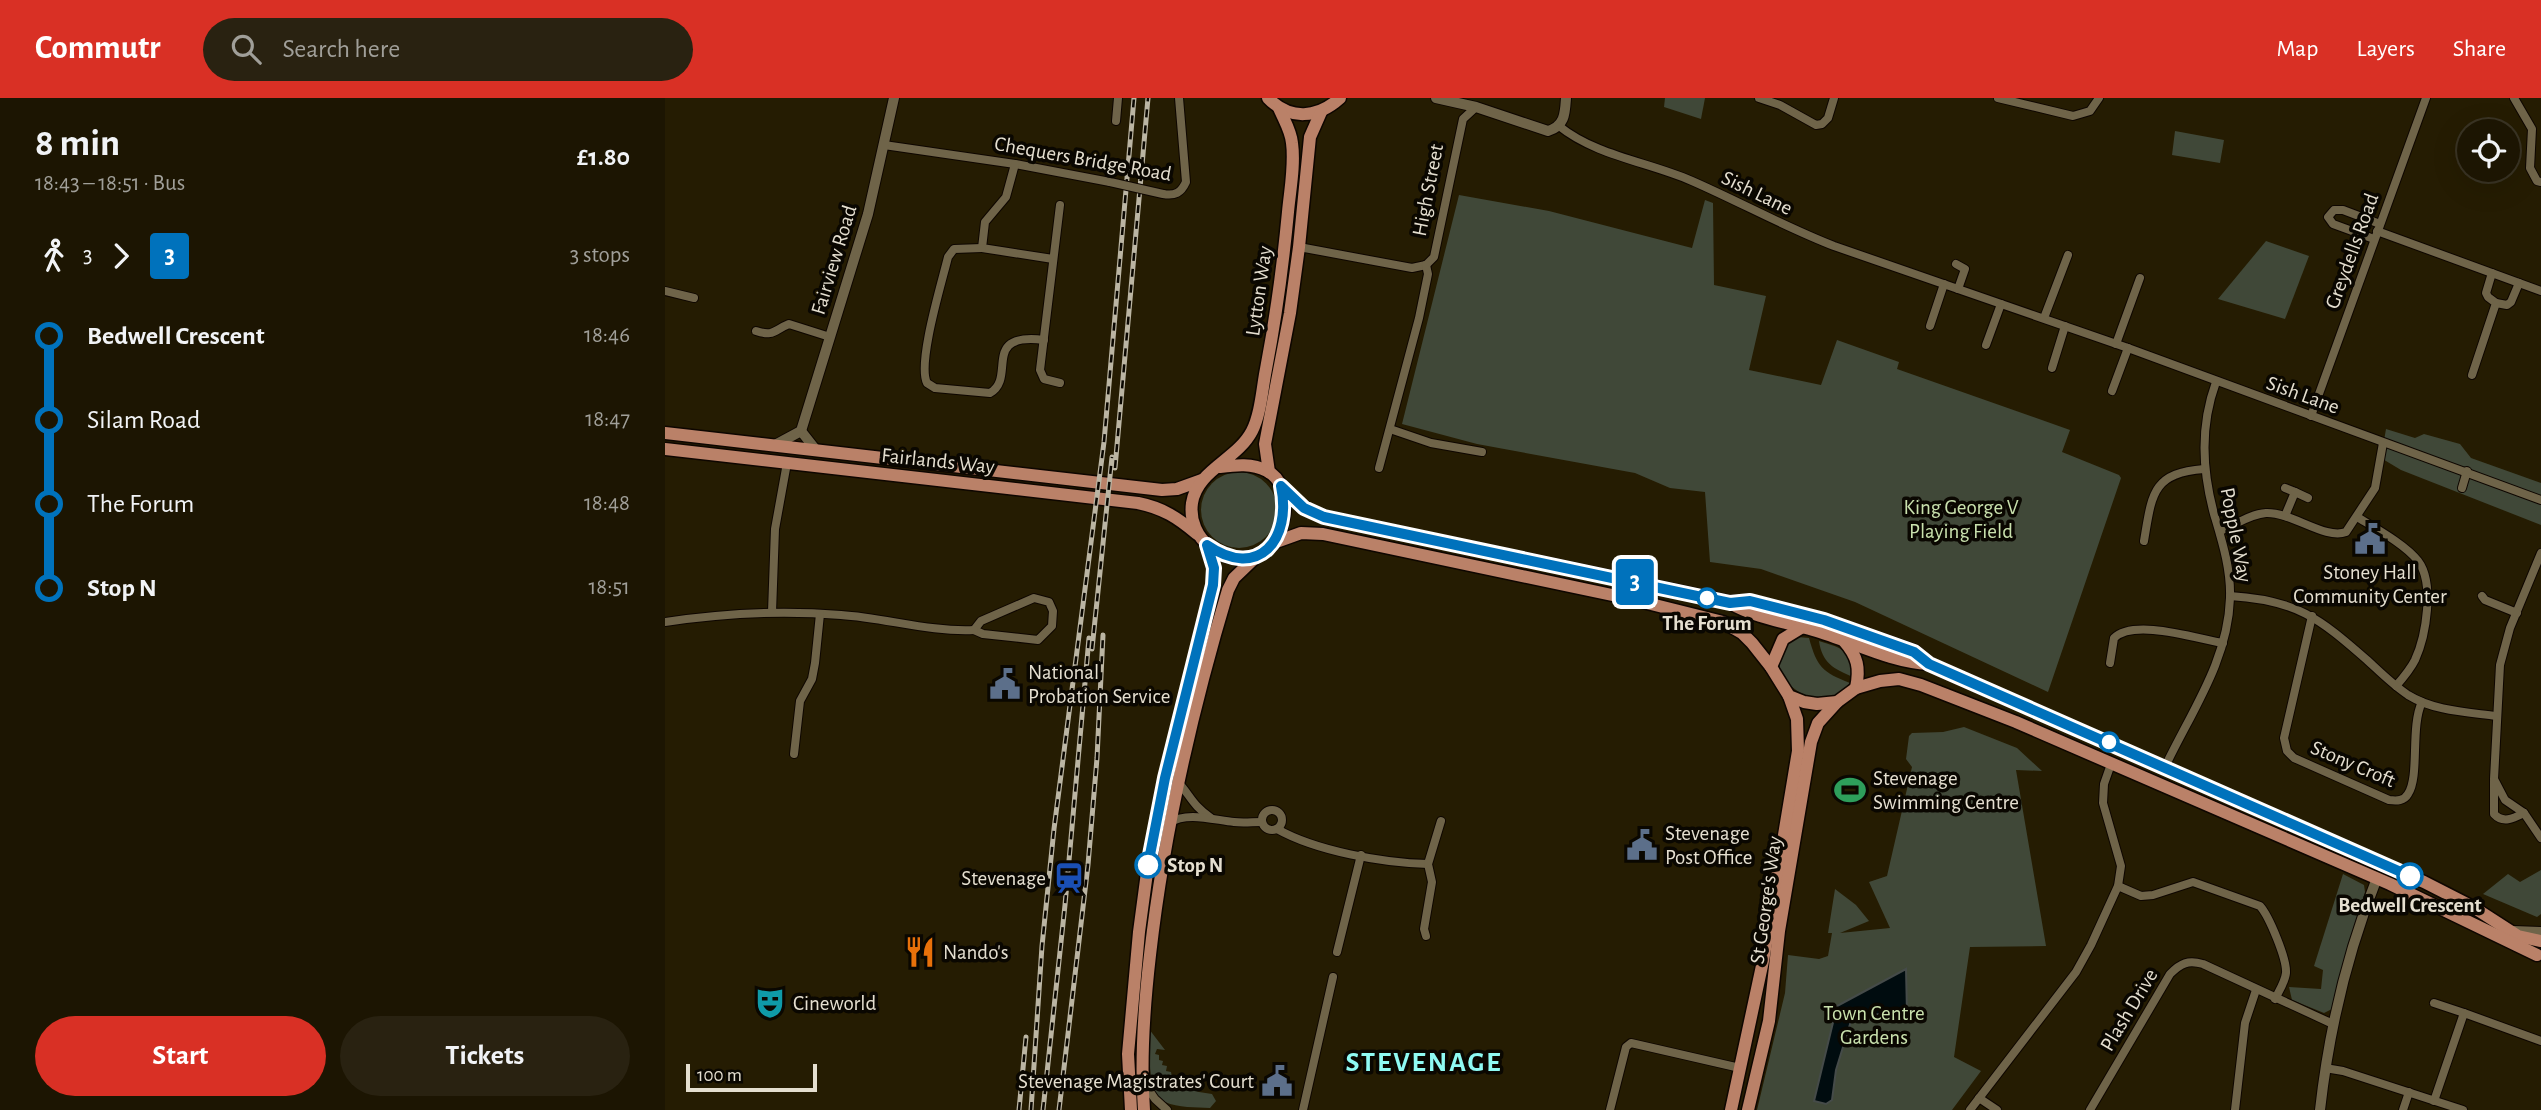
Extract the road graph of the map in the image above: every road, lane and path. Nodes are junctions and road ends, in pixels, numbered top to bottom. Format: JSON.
{"nodes":[{"id":1,"x":894,"y":98,"type":"edge"},
{"id":2,"x":1118,"y":98,"type":"edge"},
{"id":3,"x":1179,"y":98,"type":"edge"},
{"id":4,"x":1268,"y":98,"type":"edge"},
{"id":5,"x":1339,"y":98,"type":"edge"},
{"id":6,"x":1436,"y":98,"type":"edge"},
{"id":7,"x":1566,"y":98,"type":"edge"},
{"id":8,"x":1759,"y":98,"type":"edge"},
{"id":9,"x":1833,"y":98,"type":"edge"},
{"id":10,"x":1998,"y":98,"type":"edge"},
{"id":11,"x":2099,"y":98,"type":"edge"},
{"id":12,"x":2426,"y":98,"type":"edge"},
{"id":13,"x":2514,"y":98,"type":"edge"},
{"id":14,"x":1457,"y":100,"type":"edge"},
{"id":15,"x":1476,"y":107,"type":"junction"},
{"id":16,"x":1279,"y":108,"type":"junction"},
{"id":17,"x":1321,"y":112,"type":"junction"},
{"id":18,"x":1463,"y":119,"type":"junction"},
{"id":19,"x":1116,"y":121,"type":"dead end"},
{"id":20,"x":1559,"y":126,"type":"junction"},
{"id":21,"x":2537,"y":131,"type":"edge"},
{"id":22,"x":884,"y":145,"type":"junction"},
{"id":23,"x":1015,"y":164,"type":"junction"},
{"id":24,"x":2541,"y":182,"type":"edge"},
{"id":25,"x":1060,"y":205,"type":"dead end"},
{"id":26,"x":2377,"y":232,"type":"junction"},
{"id":27,"x":1300,"y":247,"type":"junction"},
{"id":28,"x":982,"y":248,"type":"junction"},
{"id":29,"x":2068,"y":255,"type":"dead end"},
{"id":30,"x":1053,"y":259,"type":"junction"},
{"id":31,"x":1956,"y":264,"type":"dead end"},
{"id":32,"x":1426,"y":265,"type":"junction"},
{"id":33,"x":2492,"y":273,"type":"junction"},
{"id":34,"x":2140,"y":278,"type":"dead end"},
{"id":35,"x":2519,"y":283,"type":"junction"},
{"id":36,"x":1944,"y":284,"type":"junction"},
{"id":37,"x":1958,"y":289,"type":"junction"},
{"id":38,"x":665,"y":291,"type":"edge"},
{"id":39,"x":2541,"y":291,"type":"edge"},
{"id":40,"x":694,"y":298,"type":"dead end"},
{"id":41,"x":2496,"y":303,"type":"junction"},
{"id":42,"x":2001,"y":304,"type":"junction"},
{"id":43,"x":2044,"y":318,"type":"junction"},
{"id":44,"x":1930,"y":326,"type":"dead end"},
{"id":45,"x":2065,"y":326,"type":"junction"},
{"id":46,"x":757,"y":331,"type":"dead end"},
{"id":47,"x":830,"y":337,"type":"junction"},
{"id":48,"x":1044,"y":340,"type":"junction"},
{"id":49,"x":2116,"y":344,"type":"junction"},
{"id":50,"x":1986,"y":345,"type":"dead end"},
{"id":51,"x":2128,"y":348,"type":"junction"},
{"id":52,"x":2052,"y":368,"type":"dead end"},
{"id":53,"x":2472,"y":375,"type":"dead end"},
{"id":54,"x":2216,"y":382,"type":"junction"},
{"id":55,"x":1060,"y":383,"type":"dead end"},
{"id":56,"x":2112,"y":391,"type":"dead end"},
{"id":57,"x":2311,"y":416,"type":"junction"},
{"id":58,"x":1390,"y":429,"type":"junction"},
{"id":59,"x":801,"y":431,"type":"junction"},
{"id":60,"x":665,"y":433,"type":"edge"},
{"id":61,"x":2383,"y":443,"type":"junction"},
{"id":62,"x":774,"y":445,"type":"junction"},
{"id":63,"x":665,"y":449,"type":"edge"},
{"id":64,"x":816,"y":450,"type":"junction"},
{"id":65,"x":1482,"y":452,"type":"dead end"},
{"id":66,"x":787,"y":463,"type":"junction"},
{"id":67,"x":1220,"y":467,"type":"junction"},
{"id":68,"x":1379,"y":468,"type":"dead end"},
{"id":69,"x":2204,"y":468,"type":"junction"},
{"id":70,"x":2467,"y":471,"type":"junction"},
{"id":71,"x":1269,"y":472,"type":"junction"},
{"id":72,"x":1203,"y":479,"type":"junction"},
{"id":73,"x":1281,"y":486,"type":"junction"},
{"id":74,"x":2466,"y":487,"type":"dead end"},
{"id":75,"x":2285,"y":488,"type":"dead end"},
{"id":76,"x":2295,"y":492,"type":"junction"},
{"id":77,"x":2308,"y":498,"type":"dead end"},
{"id":78,"x":2541,"y":500,"type":"edge"},
{"id":79,"x":2285,"y":516,"type":"junction"},
{"id":80,"x":2357,"y":517,"type":"junction"},
{"id":81,"x":2220,"y":531,"type":"junction"},
{"id":82,"x":1198,"y":534,"type":"junction"},
{"id":83,"x":2144,"y":541,"type":"dead end"},
{"id":84,"x":1276,"y":542,"type":"junction"},
{"id":85,"x":1207,"y":545,"type":"junction"},
{"id":86,"x":2541,"y":554,"type":"edge"},
{"id":87,"x":1258,"y":555,"type":"junction"},
{"id":88,"x":2230,"y":596,"type":"junction"},
{"id":89,"x":2482,"y":596,"type":"dead end"},
{"id":90,"x":1730,"y":603,"type":"junction"},
{"id":91,"x":772,"y":612,"type":"junction"},
{"id":92,"x":2517,"y":613,"type":"junction"},
{"id":93,"x":820,"y":614,"type":"junction"},
{"id":94,"x":2312,"y":616,"type":"junction"},
{"id":95,"x":665,"y":622,"type":"edge"},
{"id":96,"x":1801,"y":628,"type":"junction"},
{"id":97,"x":974,"y":629,"type":"junction"},
{"id":98,"x":1842,"y":639,"type":"junction"},
{"id":99,"x":2223,"y":643,"type":"junction"},
{"id":100,"x":2110,"y":663,"type":"dead end"},
{"id":101,"x":1929,"y":664,"type":"junction"},
{"id":102,"x":1771,"y":667,"type":"junction"},
{"id":103,"x":2396,"y":686,"type":"junction"},
{"id":104,"x":1856,"y":688,"type":"junction"},
{"id":105,"x":1789,"y":696,"type":"junction"},
{"id":106,"x":1837,"y":702,"type":"junction"},
{"id":107,"x":2422,"y":702,"type":"junction"},
{"id":108,"x":2496,"y":716,"type":"junction"},
{"id":109,"x":794,"y":754,"type":"dead end"},
{"id":110,"x":2111,"y":764,"type":"junction"},
{"id":111,"x":2165,"y":767,"type":"junction"},
{"id":112,"x":2494,"y":779,"type":"junction"},
{"id":113,"x":1177,"y":781,"type":"junction"},
{"id":114,"x":2524,"y":813,"type":"junction"},
{"id":115,"x":1212,"y":818,"type":"junction"},
{"id":116,"x":1441,"y":821,"type":"dead end"},
{"id":117,"x":1262,"y":822,"type":"junction"},
{"id":118,"x":1169,"y":824,"type":"junction"},
{"id":119,"x":1277,"y":829,"type":"junction"},
{"id":120,"x":2541,"y":838,"type":"edge"},
{"id":121,"x":1361,"y":855,"type":"junction"},
{"id":122,"x":1428,"y":864,"type":"junction"},
{"id":123,"x":2378,"y":878,"type":"junction"},
{"id":124,"x":2117,"y":886,"type":"junction"},
{"id":125,"x":1426,"y":936,"type":"dead end"},
{"id":126,"x":2541,"y":938,"type":"edge"},
{"id":127,"x":1337,"y":953,"type":"dead end"},
{"id":128,"x":2539,"y":957,"type":"edge"},
{"id":129,"x":1333,"y":977,"type":"dead end"},
{"id":130,"x":2256,"y":990,"type":"junction"},
{"id":131,"x":2275,"y":999,"type":"junction"},
{"id":132,"x":2434,"y":1003,"type":"dead end"},
{"id":133,"x":2464,"y":1013,"type":"junction"},
{"id":134,"x":2333,"y":1024,"type":"junction"},
{"id":135,"x":2541,"y":1041,"type":"edge"},
{"id":136,"x":1740,"y":1068,"type":"junction"},
{"id":137,"x":2325,"y":1068,"type":"junction"},
{"id":138,"x":1142,"y":1080,"type":"junction"},
{"id":139,"x":2409,"y":1092,"type":"junction"},
{"id":140,"x":1979,"y":1098,"type":"junction"},
{"id":141,"x":2434,"y":1101,"type":"junction"},
{"id":142,"x":1131,"y":1110,"type":"edge"},
{"id":143,"x":1144,"y":1110,"type":"edge"},
{"id":144,"x":1168,"y":1110,"type":"edge"},
{"id":145,"x":1303,"y":1110,"type":"edge"},
{"id":146,"x":1610,"y":1110,"type":"edge"},
{"id":147,"x":1731,"y":1110,"type":"edge"},
{"id":148,"x":1748,"y":1110,"type":"edge"},
{"id":149,"x":1970,"y":1110,"type":"edge"},
{"id":150,"x":1997,"y":1110,"type":"edge"},
{"id":151,"x":2090,"y":1110,"type":"edge"},
{"id":152,"x":2235,"y":1110,"type":"edge"},
{"id":153,"x":2320,"y":1110,"type":"edge"},
{"id":154,"x":2403,"y":1110,"type":"edge"},
{"id":155,"x":2463,"y":1110,"type":"edge"}],
"edges":[{"from":1,"to":22,"type":"street","name":"Fairview Road"},
{"from":2,"to":19,"type":"street"},
{"from":3,"to":23,"type":"street","name":"Chequers Bridge Road","bridge":true},
{"from":4,"to":16,"type":"main road","name":"Lytton Way"},
{"from":5,"to":17,"type":"main road"},
{"from":6,"to":14,"type":"street"},
{"from":7,"to":20,"type":"street"},
{"from":8,"to":9,"type":"street"},
{"from":10,"to":11,"type":"street"},
{"from":12,"to":26,"type":"street","name":"Greydells Road"},
{"from":13,"to":21,"type":"street"},
{"from":14,"to":15,"type":"street"},
{"from":14,"to":18,"type":"street","name":"High Street"},
{"from":15,"to":18,"type":"street","name":"High Street"},
{"from":15,"to":20,"type":"street"},
{"from":16,"to":17,"type":"main road"},
{"from":16,"to":67,"type":"main road","name":"Lytton Way"},
{"from":17,"to":27,"type":"main road","name":"Lytton Way"},
{"from":18,"to":32,"type":"street","name":"High Street"},
{"from":20,"to":36,"type":"street","name":"Sish Lane"},
{"from":21,"to":24,"type":"street"},
{"from":22,"to":23,"type":"street","name":"Chequers Bridge Road"},
{"from":22,"to":47,"type":"street","name":"Fairview Road"},
{"from":23,"to":28,"type":"street"},
{"from":25,"to":30,"type":"street"},
{"from":26,"to":26,"type":"street"},
{"from":26,"to":33,"type":"street"},
{"from":26,"to":57,"type":"street","name":"Greydells Road"},
{"from":27,"to":32,"type":"street"},
{"from":27,"to":71,"type":"main road","name":"Lytton Way"},
{"from":28,"to":30,"type":"street"},
{"from":28,"to":48,"type":"street"},
{"from":29,"to":43,"type":"street"},
{"from":30,"to":48,"type":"street"},
{"from":31,"to":37,"type":"street"},
{"from":32,"to":58,"type":"street","name":"High Street"},
{"from":33,"to":35,"type":"street"},
{"from":33,"to":41,"type":"street"},
{"from":34,"to":49,"type":"street"},
{"from":35,"to":39,"type":"street"},
{"from":35,"to":41,"type":"street"},
{"from":36,"to":37,"type":"street","name":"Sish Lane"},
{"from":36,"to":44,"type":"street"},
{"from":37,"to":42,"type":"street","name":"Sish Lane"},
{"from":38,"to":40,"type":"street"},
{"from":41,"to":53,"type":"street"},
{"from":42,"to":43,"type":"street","name":"Sish Lane"},
{"from":42,"to":50,"type":"street"},
{"from":43,"to":45,"type":"street","name":"Sish Lane"},
{"from":45,"to":49,"type":"street","name":"Sish Lane"},
{"from":45,"to":52,"type":"street"},
{"from":46,"to":47,"type":"street"},
{"from":47,"to":59,"type":"street","name":"Fairview Road"},
{"from":48,"to":55,"type":"street"},
{"from":49,"to":51,"type":"street","name":"Sish Lane"},
{"from":51,"to":54,"type":"street","name":"Sish Lane"},
{"from":51,"to":56,"type":"street"},
{"from":54,"to":57,"type":"street","name":"Sish Lane"},
{"from":54,"to":69,"type":"street","name":"Popple Way"},
{"from":57,"to":61,"type":"street","name":"Sish Lane"},
{"from":58,"to":65,"type":"street"},
{"from":58,"to":68,"type":"street","name":"High Street"},
{"from":59,"to":62,"type":"street"},
{"from":59,"to":64,"type":"street"},
{"from":60,"to":62,"type":"main road","name":"Fairlands Way"},
{"from":61,"to":70,"type":"street","name":"Sish Lane"},
{"from":61,"to":80,"type":"street"},
{"from":62,"to":64,"type":"main road","name":"Fairlands Way"},
{"from":63,"to":66,"type":"main road","name":"Fairlands Way"},
{"from":64,"to":72,"type":"main road","name":"Fairlands Way"},
{"from":66,"to":82,"type":"main road","name":"Fairlands Way"},
{"from":66,"to":91,"type":"street"},
{"from":67,"to":71,"type":"main road"},
{"from":67,"to":72,"type":"main road","name":"Lytton Way"},
{"from":69,"to":81,"type":"street","name":"Popple Way"},
{"from":69,"to":83,"type":"street"},
{"from":70,"to":74,"type":"street"},
{"from":70,"to":78,"type":"street","name":"Sish Lane"},
{"from":71,"to":73,"type":"main road"},
{"from":72,"to":82,"type":"main road"},
{"from":73,"to":84,"type":"main road"},
{"from":73,"to":90,"type":"main road"},
{"from":75,"to":76,"type":"street"},
{"from":76,"to":77,"type":"street"},
{"from":76,"to":79,"type":"street"},
{"from":79,"to":80,"type":"street"},
{"from":79,"to":81,"type":"street"},
{"from":80,"to":103,"type":"street"},
{"from":81,"to":88,"type":"street","name":"Popple Way"},
{"from":82,"to":85,"type":"main road"},
{"from":84,"to":87,"type":"main road"},
{"from":84,"to":102,"type":"main road"},
{"from":85,"to":87,"type":"main road"},
{"from":85,"to":142,"type":"main road"},
{"from":86,"to":92,"type":"street"},
{"from":87,"to":113,"type":"main road"},
{"from":88,"to":94,"type":"street"},
{"from":88,"to":99,"type":"street","name":"Popple Way"},
{"from":89,"to":92,"type":"street"},
{"from":90,"to":96,"type":"main road"},
{"from":90,"to":101,"type":"main road"},
{"from":91,"to":93,"type":"street"},
{"from":91,"to":95,"type":"street"},
{"from":92,"to":108,"type":"street"},
{"from":93,"to":97,"type":"street"},
{"from":93,"to":109,"type":"street"},
{"from":94,"to":103,"type":"street"},
{"from":94,"to":107,"type":"street","name":"Stony Croft"},
{"from":96,"to":98,"type":"main road"},
{"from":96,"to":102,"type":"main road"},
{"from":97,"to":97,"type":"street"},
{"from":98,"to":101,"type":"main road"},
{"from":98,"to":104,"type":"main road"},
{"from":99,"to":100,"type":"street"},
{"from":99,"to":111,"type":"street","name":"Popple Way"},
{"from":101,"to":111,"type":"main road"},
{"from":102,"to":105,"type":"main road"},
{"from":103,"to":107,"type":"street"},
{"from":104,"to":106,"type":"main road"},
{"from":104,"to":110,"type":"main road"},
{"from":105,"to":106,"type":"main road"},
{"from":105,"to":136,"type":"main road","name":"St George's Way"},
{"from":106,"to":148,"type":"main road","name":"St George's Way"},
{"from":107,"to":108,"type":"street"},
{"from":108,"to":112,"type":"street"},
{"from":110,"to":123,"type":"main road"},
{"from":110,"to":124,"type":"street"},
{"from":111,"to":126,"type":"main road"},
{"from":112,"to":114,"type":"street"},
{"from":112,"to":114,"type":"street"},
{"from":113,"to":115,"type":"street"},
{"from":113,"to":118,"type":"main road"},
{"from":114,"to":120,"type":"street"},
{"from":115,"to":117,"type":"street"},
{"from":115,"to":118,"type":"street"},
{"from":116,"to":122,"type":"street"},
{"from":117,"to":119,"type":"street"},
{"from":117,"to":119,"type":"street"},
{"from":118,"to":138,"type":"main road"},
{"from":119,"to":121,"type":"street"},
{"from":121,"to":122,"type":"street"},
{"from":121,"to":127,"type":"street"},
{"from":122,"to":125,"type":"street"},
{"from":123,"to":128,"type":"main road"},
{"from":123,"to":134,"type":"street"},
{"from":124,"to":131,"type":"street"},
{"from":124,"to":140,"type":"street"},
{"from":126,"to":128,"type":"main road"},
{"from":129,"to":145,"type":"street"},
{"from":130,"to":131,"type":"street","name":"Plash Drive"},
{"from":130,"to":151,"type":"street","name":"Plash Drive"},
{"from":130,"to":152,"type":"street"},
{"from":131,"to":134,"type":"street","name":"Plash Drive"},
{"from":132,"to":133,"type":"street"},
{"from":133,"to":135,"type":"street"},
{"from":133,"to":141,"type":"street"},
{"from":134,"to":137,"type":"street"},
{"from":136,"to":146,"type":"street"},
{"from":136,"to":147,"type":"main road","name":"St George's Way"},
{"from":137,"to":139,"type":"street"},
{"from":137,"to":153,"type":"street"},
{"from":138,"to":143,"type":"main road"},
{"from":138,"to":144,"type":"street"},
{"from":139,"to":141,"type":"street"},
{"from":139,"to":154,"type":"street"},
{"from":140,"to":149,"type":"street"},
{"from":140,"to":150,"type":"street"},
{"from":141,"to":155,"type":"street"}]}
